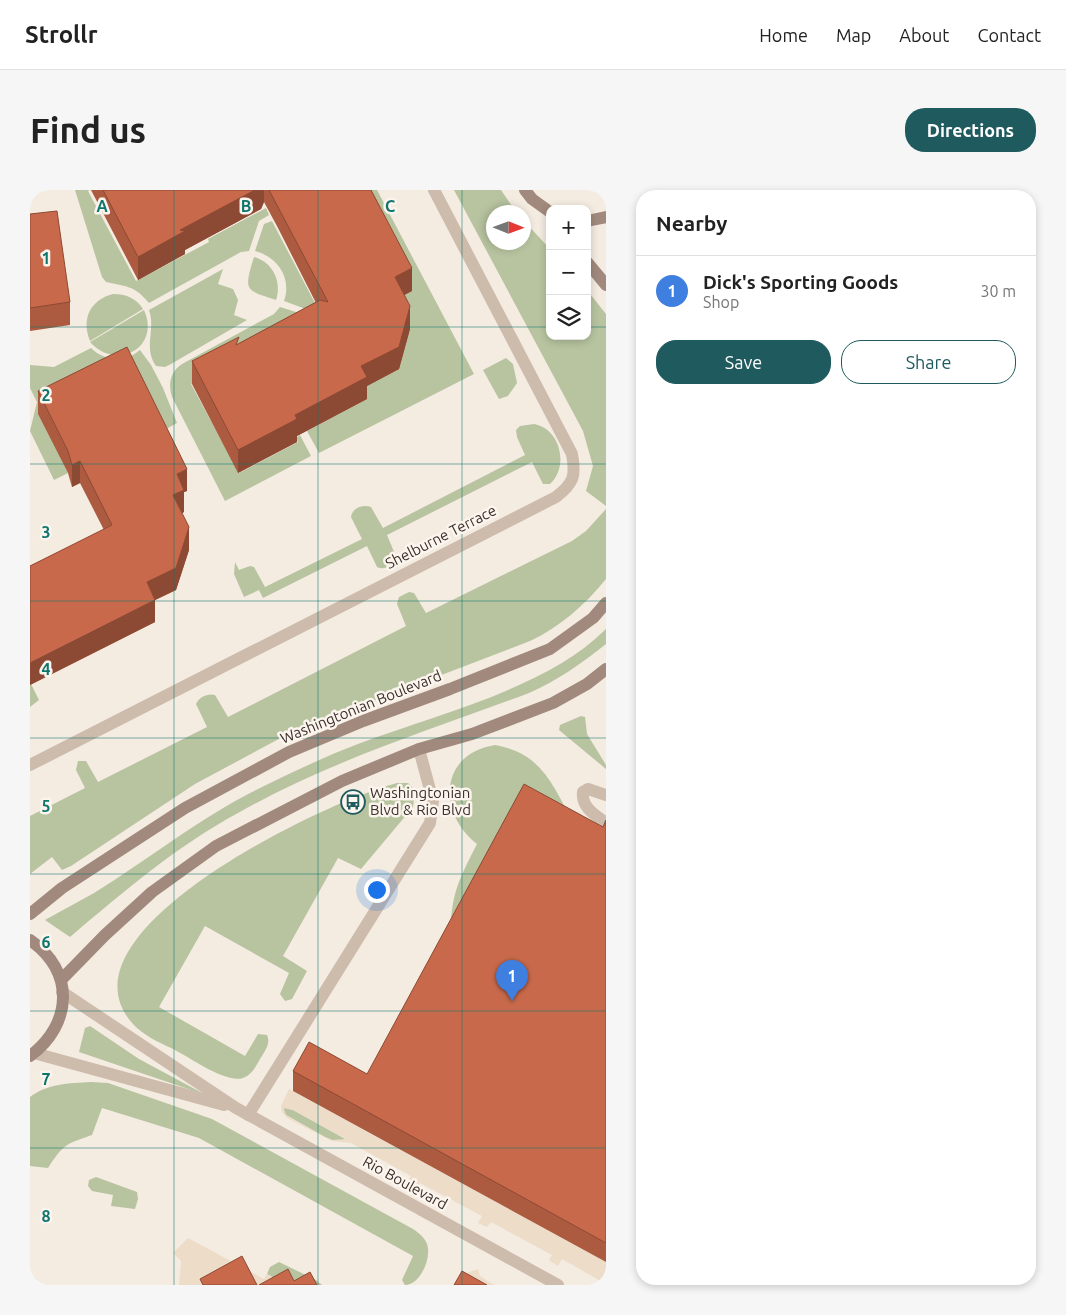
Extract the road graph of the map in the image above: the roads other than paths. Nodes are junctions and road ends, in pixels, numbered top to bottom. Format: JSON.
{"nodes":[{"id":1,"x":434,"y":190,"type":"edge"},
{"id":2,"x":525,"y":190,"type":"edge"},
{"id":3,"x":546,"y":211,"type":"edge"},
{"id":4,"x":606,"y":217,"type":"edge"},
{"id":5,"x":591,"y":220,"type":"edge"},
{"id":6,"x":591,"y":267,"type":"edge"},
{"id":7,"x":606,"y":285,"type":"edge"},
{"id":8,"x":606,"y":603,"type":"edge"},
{"id":9,"x":606,"y":669,"type":"edge"},
{"id":10,"x":420,"y":749,"type":"junction"},
{"id":11,"x":30,"y":765,"type":"edge"},
{"id":12,"x":606,"y":795,"type":"edge"},
{"id":13,"x":606,"y":823,"type":"edge"},
{"id":14,"x":30,"y":914,"type":"edge"},
{"id":15,"x":30,"y":940,"type":"edge"},
{"id":16,"x":62,"y":986,"type":"junction"},
{"id":17,"x":32,"y":1055,"type":"edge"},
{"id":18,"x":236,"y":1108,"type":"junction"},
{"id":19,"x":248,"y":1115,"type":"junction"},
{"id":20,"x":558,"y":1285,"type":"edge"}],
"edges":[{"from":1,"to":11,"type":"street","name":"Shelburne Terrace"},
{"from":2,"to":3,"type":"street"},
{"from":4,"to":5,"type":"street"},
{"from":6,"to":7,"type":"street"},
{"from":8,"to":14,"type":"street","name":"Washingtonian Boulevard"},
{"from":9,"to":10,"type":"street"},
{"from":10,"to":16,"type":"street"},
{"from":10,"to":19,"type":"street"},
{"from":12,"to":13,"type":"street"},
{"from":15,"to":16,"type":"street"},
{"from":16,"to":17,"type":"street"},
{"from":16,"to":18,"type":"street","name":"Rio Boulevard"},
{"from":17,"to":18,"type":"street","name":"Rio Boulevard"},
{"from":18,"to":19,"type":"street","name":"Rio Boulevard"},
{"from":19,"to":20,"type":"street","name":"Rio Boulevard"}]}
